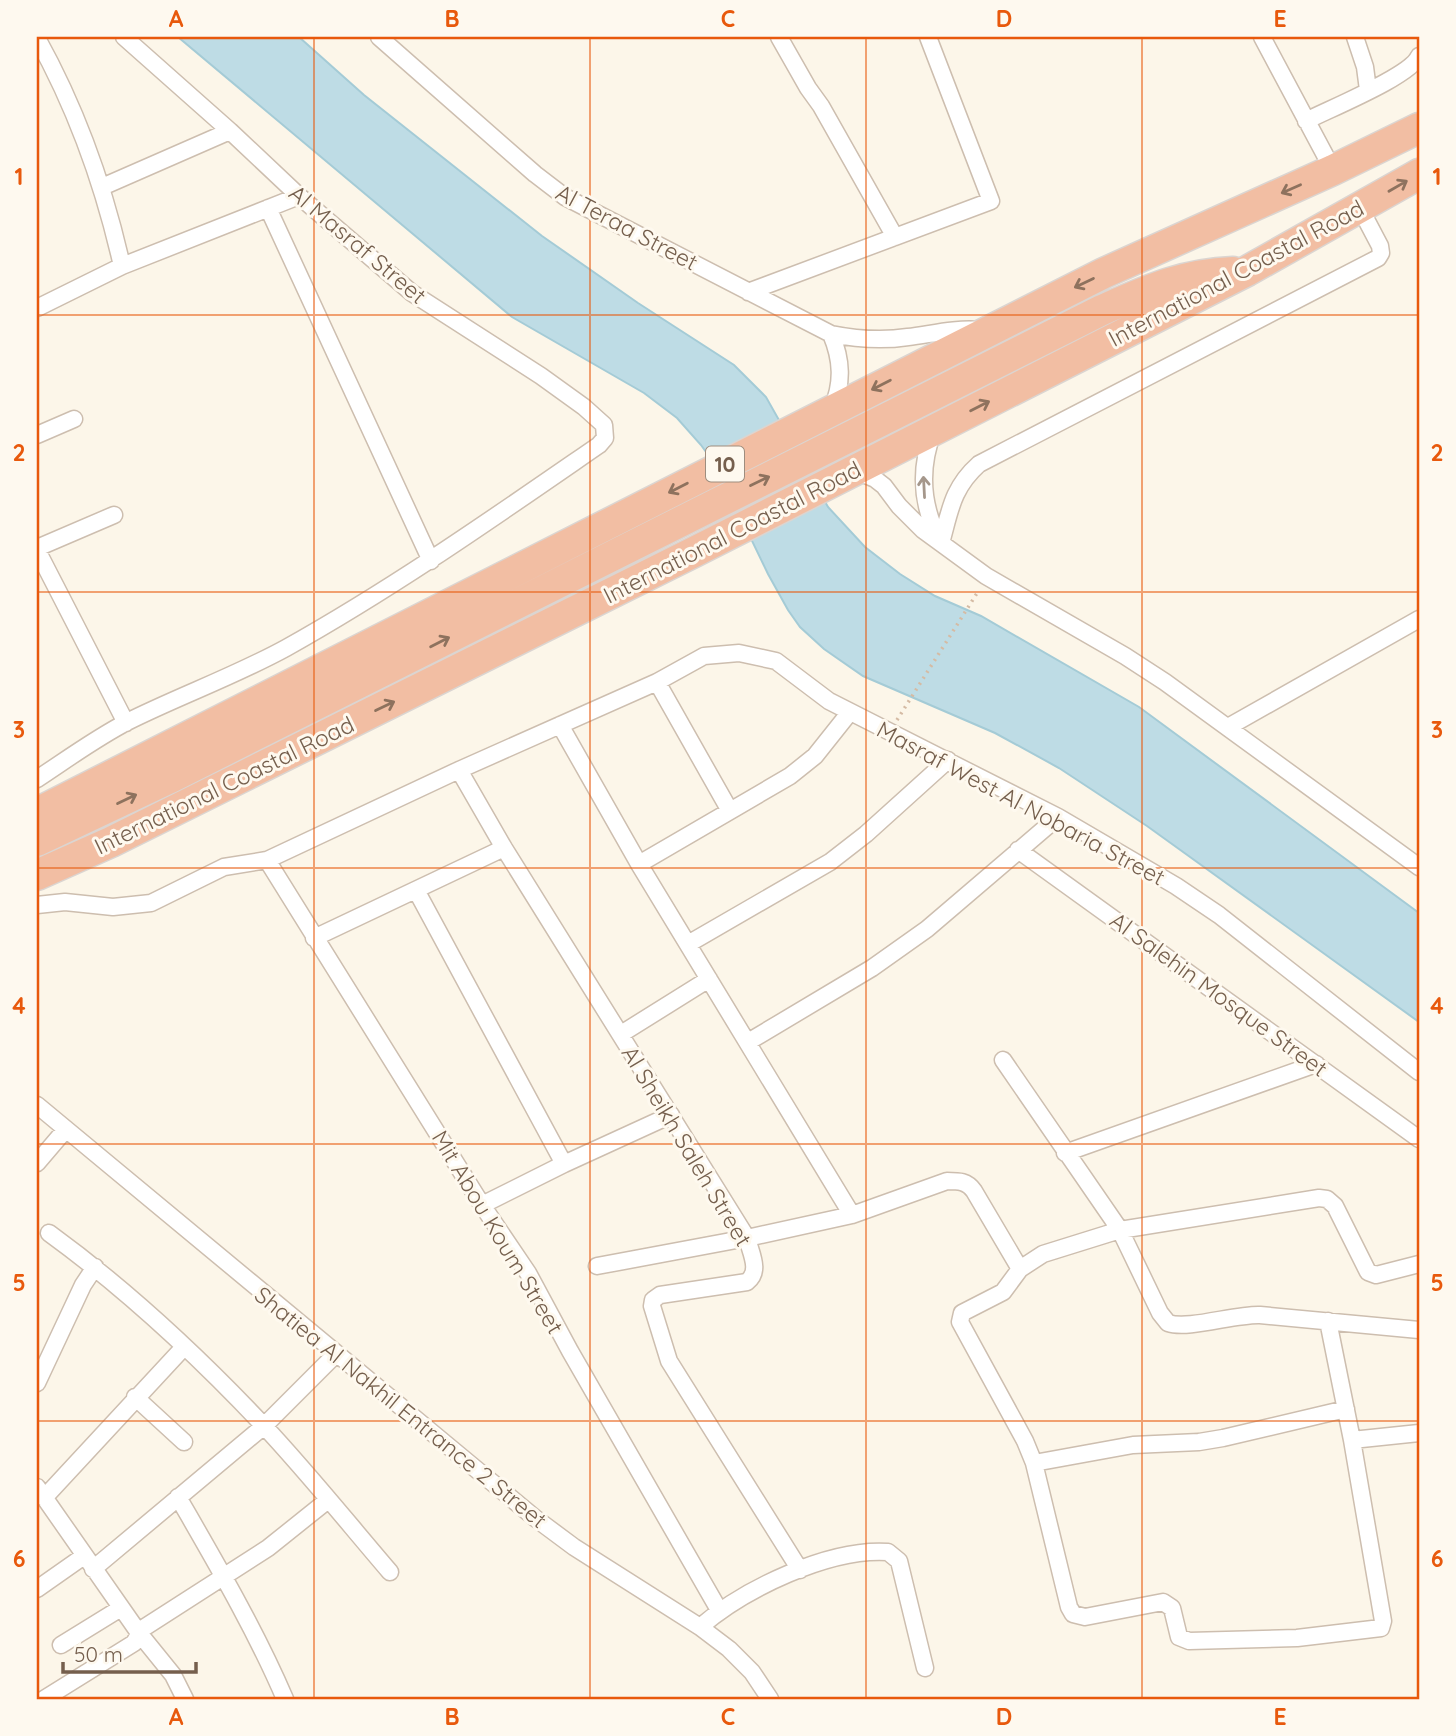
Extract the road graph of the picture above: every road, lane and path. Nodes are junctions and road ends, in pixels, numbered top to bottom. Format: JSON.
{"nodes":[{"id":1,"x":124,"y":37,"type":"edge"},
{"id":2,"x":379,"y":37,"type":"edge"},
{"id":3,"x":779,"y":37,"type":"edge"},
{"id":4,"x":928,"y":37,"type":"edge"},
{"id":5,"x":1262,"y":37,"type":"edge"},
{"id":6,"x":1355,"y":37,"type":"edge"},
{"id":7,"x":37,"y":38,"type":"edge"},
{"id":8,"x":397,"y":42,"type":"edge"},
{"id":9,"x":1419,"y":56,"type":"edge"},
{"id":10,"x":1368,"y":90,"type":"junction"},
{"id":11,"x":1306,"y":121,"type":"junction"},
{"id":12,"x":1419,"y":128,"type":"edge"},
{"id":13,"x":230,"y":131,"type":"junction"},
{"id":14,"x":1333,"y":170,"type":"junction"},
{"id":15,"x":1419,"y":174,"type":"edge"},
{"id":16,"x":102,"y":187,"type":"junction"},
{"id":17,"x":299,"y":196,"type":"junction"},
{"id":18,"x":268,"y":208,"type":"junction"},
{"id":19,"x":1360,"y":208,"type":"junction"},
{"id":20,"x":895,"y":237,"type":"junction"},
{"id":21,"x":122,"y":266,"type":"junction"},
{"id":22,"x":1248,"y":271,"type":"junction"},
{"id":23,"x":748,"y":292,"type":"junction"},
{"id":24,"x":37,"y":308,"type":"edge"},
{"id":25,"x":988,"y":330,"type":"junction"},
{"id":26,"x":831,"y":334,"type":"junction"},
{"id":27,"x":831,"y":410,"type":"junction"},
{"id":28,"x":75,"y":419,"type":"dead end"},
{"id":29,"x":934,"y":429,"type":"junction"},
{"id":30,"x":37,"y":435,"type":"edge"},
{"id":31,"x":853,"y":470,"type":"junction"},
{"id":32,"x":114,"y":515,"type":"dead end"},
{"id":33,"x":941,"y":543,"type":"junction"},
{"id":34,"x":37,"y":549,"type":"edge"},
{"id":35,"x":431,"y":561,"type":"junction"},
{"id":36,"x":978,"y":592,"type":"dead end"},
{"id":37,"x":1419,"y":619,"type":"edge"},
{"id":38,"x":657,"y":682,"type":"junction"},
{"id":39,"x":906,"y":704,"type":"dead end"},
{"id":40,"x":850,"y":712,"type":"junction"},
{"id":41,"x":126,"y":723,"type":"junction"},
{"id":42,"x":561,"y":725,"type":"junction"},
{"id":43,"x":1228,"y":727,"type":"junction"},
{"id":44,"x":948,"y":760,"type":"junction"},
{"id":45,"x":459,"y":770,"type":"junction"},
{"id":46,"x":37,"y":779,"type":"edge"},
{"id":47,"x":730,"y":810,"type":"junction"},
{"id":48,"x":37,"y":813,"type":"edge"},
{"id":49,"x":1058,"y":817,"type":"junction"},
{"id":50,"x":37,"y":841,"type":"edge"},
{"id":51,"x":504,"y":848,"type":"junction"},
{"id":52,"x":1018,"y":850,"type":"junction"},
{"id":53,"x":267,"y":860,"type":"junction"},
{"id":54,"x":639,"y":864,"type":"junction"},
{"id":55,"x":1419,"y":867,"type":"edge"},
{"id":56,"x":37,"y":875,"type":"edge"},
{"id":57,"x":416,"y":890,"type":"junction"},
{"id":58,"x":37,"y":905,"type":"edge"},
{"id":59,"x":314,"y":938,"type":"junction"},
{"id":60,"x":688,"y":944,"type":"junction"},
{"id":61,"x":709,"y":979,"type":"junction"},
{"id":62,"x":621,"y":1034,"type":"junction"},
{"id":63,"x":748,"y":1042,"type":"junction"},
{"id":64,"x":1003,"y":1060,"type":"dead end"},
{"id":65,"x":1316,"y":1064,"type":"junction"},
{"id":66,"x":1419,"y":1072,"type":"edge"},
{"id":67,"x":37,"y":1105,"type":"edge"},
{"id":68,"x":671,"y":1115,"type":"junction"},
{"id":69,"x":66,"y":1129,"type":"junction"},
{"id":70,"x":1419,"y":1139,"type":"edge"},
{"id":71,"x":1065,"y":1153,"type":"junction"},
{"id":72,"x":37,"y":1163,"type":"edge"},
{"id":73,"x":564,"y":1164,"type":"junction"},
{"id":74,"x":482,"y":1205,"type":"junction"},
{"id":75,"x":852,"y":1215,"type":"junction"},
{"id":76,"x":1120,"y":1230,"type":"junction"},
{"id":77,"x":49,"y":1233,"type":"dead end"},
{"id":78,"x":747,"y":1238,"type":"junction"},
{"id":79,"x":1419,"y":1264,"type":"edge"},
{"id":80,"x":597,"y":1266,"type":"dead end"},
{"id":81,"x":95,"y":1267,"type":"junction"},
{"id":82,"x":1020,"y":1269,"type":"junction"},
{"id":83,"x":1328,"y":1321,"type":"junction"},
{"id":84,"x":1419,"y":1331,"type":"edge"},
{"id":85,"x":184,"y":1347,"type":"junction"},
{"id":86,"x":335,"y":1354,"type":"junction"},
{"id":87,"x":37,"y":1383,"type":"edge"},
{"id":88,"x":135,"y":1397,"type":"junction"},
{"id":89,"x":1346,"y":1409,"type":"junction"},
{"id":90,"x":264,"y":1426,"type":"junction"},
{"id":91,"x":1419,"y":1433,"type":"edge"},
{"id":92,"x":1352,"y":1440,"type":"junction"},
{"id":93,"x":184,"y":1443,"type":"dead end"},
{"id":94,"x":1034,"y":1463,"type":"junction"},
{"id":95,"x":41,"y":1492,"type":"edge"},
{"id":96,"x":178,"y":1497,"type":"junction"},
{"id":97,"x":328,"y":1500,"type":"junction"},
{"id":98,"x":89,"y":1563,"type":"junction"},
{"id":99,"x":800,"y":1570,"type":"junction"},
{"id":100,"x":390,"y":1572,"type":"dead end"},
{"id":101,"x":223,"y":1577,"type":"junction"},
{"id":102,"x":37,"y":1589,"type":"edge"},
{"id":103,"x":121,"y":1608,"type":"junction"},
{"id":104,"x":719,"y":1610,"type":"junction"},
{"id":105,"x":700,"y":1627,"type":"junction"},
{"id":106,"x":139,"y":1633,"type":"junction"},
{"id":107,"x":61,"y":1645,"type":"dead end"},
{"id":108,"x":926,"y":1668,"type":"dead end"},
{"id":109,"x":37,"y":1690,"type":"edge"},
{"id":110,"x":43,"y":1699,"type":"edge"},
{"id":111,"x":185,"y":1699,"type":"edge"},
{"id":112,"x":285,"y":1699,"type":"edge"},
{"id":113,"x":770,"y":1699,"type":"edge"}],
"edges":[{"from":1,"to":13,"type":"street","name":"Al Masraf Street"},
{"from":2,"to":8,"type":"street","name":"Al Teraa Street"},
{"from":3,"to":20,"type":"street"},
{"from":4,"to":20,"type":"street"},
{"from":5,"to":11,"type":"street"},
{"from":6,"to":10,"type":"street"},
{"from":7,"to":16,"type":"street"},
{"from":8,"to":23,"type":"street","name":"Al Teraa Street"},
{"from":9,"to":10,"type":"street"},
{"from":10,"to":11,"type":"street"},
{"from":11,"to":14,"type":"street"},
{"from":12,"to":14,"type":"highway","name":"International Coastal Road","number":"10"},
{"from":13,"to":16,"type":"street"},
{"from":13,"to":17,"type":"street","name":"Al Masraf Street"},
{"from":14,"to":25,"type":"highway","name":"International Coastal Road","number":"10","one_way":true},
{"from":19,"to":15,"type":"highway","name":"International Coastal Road","one_way":true},
{"from":16,"to":21,"type":"street"},
{"from":17,"to":18,"type":"street"},
{"from":17,"to":35,"type":"street","name":"Al Masraf Street"},
{"from":18,"to":21,"type":"street"},
{"from":18,"to":35,"type":"street"},
{"from":19,"to":22,"type":"highway","name":"International Coastal Road"},
{"from":19,"to":33,"type":"street"},
{"from":20,"to":23,"type":"street"},
{"from":21,"to":24,"type":"street"},
{"from":29,"to":22,"type":"highway","name":"International Coastal Road","one_way":true},
{"from":50,"to":22,"type":"highway","one_way":true},
{"from":23,"to":26,"type":"street","name":"Al Teraa Street"},
{"from":25,"to":26,"type":"street","name":"Al Teraa Street"},
{"from":25,"to":27,"type":"highway","name":"International Coastal Road","number":"10","one_way":true},
{"from":26,"to":27,"type":"street"},
{"from":27,"to":48,"type":"highway","name":"International Coastal Road","number":"10","one_way":true},
{"from":28,"to":30,"type":"street"},
{"from":29,"to":31,"type":"highway","name":"International Coastal Road"},
{"from":33,"to":29,"type":"street","one_way":true},
{"from":31,"to":33,"type":"street"},
{"from":56,"to":31,"type":"highway","name":"International Coastal Road","one_way":true},
{"from":32,"to":34,"type":"street"},
{"from":33,"to":43,"type":"street"},
{"from":34,"to":41,"type":"street"},
{"from":35,"to":41,"type":"street"},
{"from":36,"to":39,"type":"path"},
{"from":37,"to":43,"type":"street"},
{"from":38,"to":40,"type":"street","name":"Masraf West Al Nobaria Street"},
{"from":38,"to":42,"type":"street"},
{"from":38,"to":47,"type":"street"},
{"from":40,"to":44,"type":"street","name":"Masraf West Al Nobaria Street"},
{"from":40,"to":47,"type":"street"},
{"from":41,"to":46,"type":"street"},
{"from":42,"to":45,"type":"street"},
{"from":42,"to":54,"type":"street"},
{"from":43,"to":55,"type":"street"},
{"from":44,"to":49,"type":"street","name":"Masraf West Al Nobaria Street"},
{"from":44,"to":60,"type":"street"},
{"from":45,"to":51,"type":"street","name":"Al Sheikh Saleh Street"},
{"from":45,"to":53,"type":"street"},
{"from":47,"to":54,"type":"street"},
{"from":49,"to":52,"type":"street"},
{"from":49,"to":66,"type":"street","name":"Masraf West Al Nobaria Street"},
{"from":51,"to":57,"type":"street"},
{"from":51,"to":62,"type":"street","name":"Al Sheikh Saleh Street"},
{"from":52,"to":63,"type":"street"},
{"from":52,"to":65,"type":"street","name":"Al Salehin Mosque Street"},
{"from":53,"to":58,"type":"street"},
{"from":53,"to":59,"type":"street","name":"Mit Abou Koum Street"},
{"from":54,"to":60,"type":"street"},
{"from":57,"to":59,"type":"street"},
{"from":57,"to":73,"type":"street"},
{"from":59,"to":74,"type":"street","name":"Mit Abou Koum Street"},
{"from":60,"to":61,"type":"street"},
{"from":61,"to":62,"type":"street"},
{"from":61,"to":63,"type":"street"},
{"from":62,"to":68,"type":"street","name":"Al Sheikh Saleh Street"},
{"from":63,"to":75,"type":"street"},
{"from":64,"to":71,"type":"street"},
{"from":65,"to":70,"type":"street","name":"Al Salehin Mosque Street"},
{"from":65,"to":71,"type":"street"},
{"from":67,"to":69,"type":"street","name":"Shatiea Al Nakhil Entrance 2 Street"},
{"from":68,"to":73,"type":"street"},
{"from":68,"to":78,"type":"street","name":"Al Sheikh Saleh Street"},
{"from":69,"to":72,"type":"street"},
{"from":69,"to":86,"type":"street","name":"Shatiea Al Nakhil Entrance 2 Street"},
{"from":71,"to":76,"type":"street"},
{"from":73,"to":74,"type":"street"},
{"from":74,"to":104,"type":"street","name":"Mit Abou Koum Street"},
{"from":75,"to":78,"type":"street"},
{"from":75,"to":82,"type":"street"},
{"from":76,"to":79,"type":"street"},
{"from":76,"to":82,"type":"street"},
{"from":76,"to":83,"type":"street"},
{"from":77,"to":81,"type":"street"},
{"from":78,"to":80,"type":"street"},
{"from":78,"to":99,"type":"street","name":"Al Sheikh Saleh Street"},
{"from":81,"to":85,"type":"street"},
{"from":81,"to":87,"type":"street"},
{"from":82,"to":94,"type":"street"},
{"from":83,"to":84,"type":"street"},
{"from":83,"to":89,"type":"street"},
{"from":85,"to":88,"type":"street"},
{"from":85,"to":90,"type":"street"},
{"from":86,"to":90,"type":"street"},
{"from":86,"to":105,"type":"street","name":"Shatiea Al Nakhil Entrance 2 Street"},
{"from":88,"to":93,"type":"street"},
{"from":88,"to":95,"type":"street"},
{"from":89,"to":92,"type":"street"},
{"from":89,"to":94,"type":"street"},
{"from":90,"to":96,"type":"street"},
{"from":90,"to":97,"type":"street"},
{"from":91,"to":92,"type":"street"},
{"from":92,"to":94,"type":"street"},
{"from":95,"to":98,"type":"street"},
{"from":96,"to":98,"type":"street"},
{"from":96,"to":101,"type":"street"},
{"from":97,"to":100,"type":"street"},
{"from":97,"to":101,"type":"street"},
{"from":98,"to":102,"type":"street"},
{"from":98,"to":103,"type":"street"},
{"from":99,"to":104,"type":"street"},
{"from":99,"to":108,"type":"street"},
{"from":101,"to":106,"type":"street"},
{"from":101,"to":112,"type":"street"},
{"from":103,"to":106,"type":"street"},
{"from":103,"to":107,"type":"street"},
{"from":104,"to":105,"type":"street"},
{"from":105,"to":113,"type":"street","name":"Shatiea Al Nakhil Entrance 2 Street"},
{"from":106,"to":110,"type":"street"},
{"from":106,"to":111,"type":"street"},
{"from":109,"to":110,"type":"street"}]}
